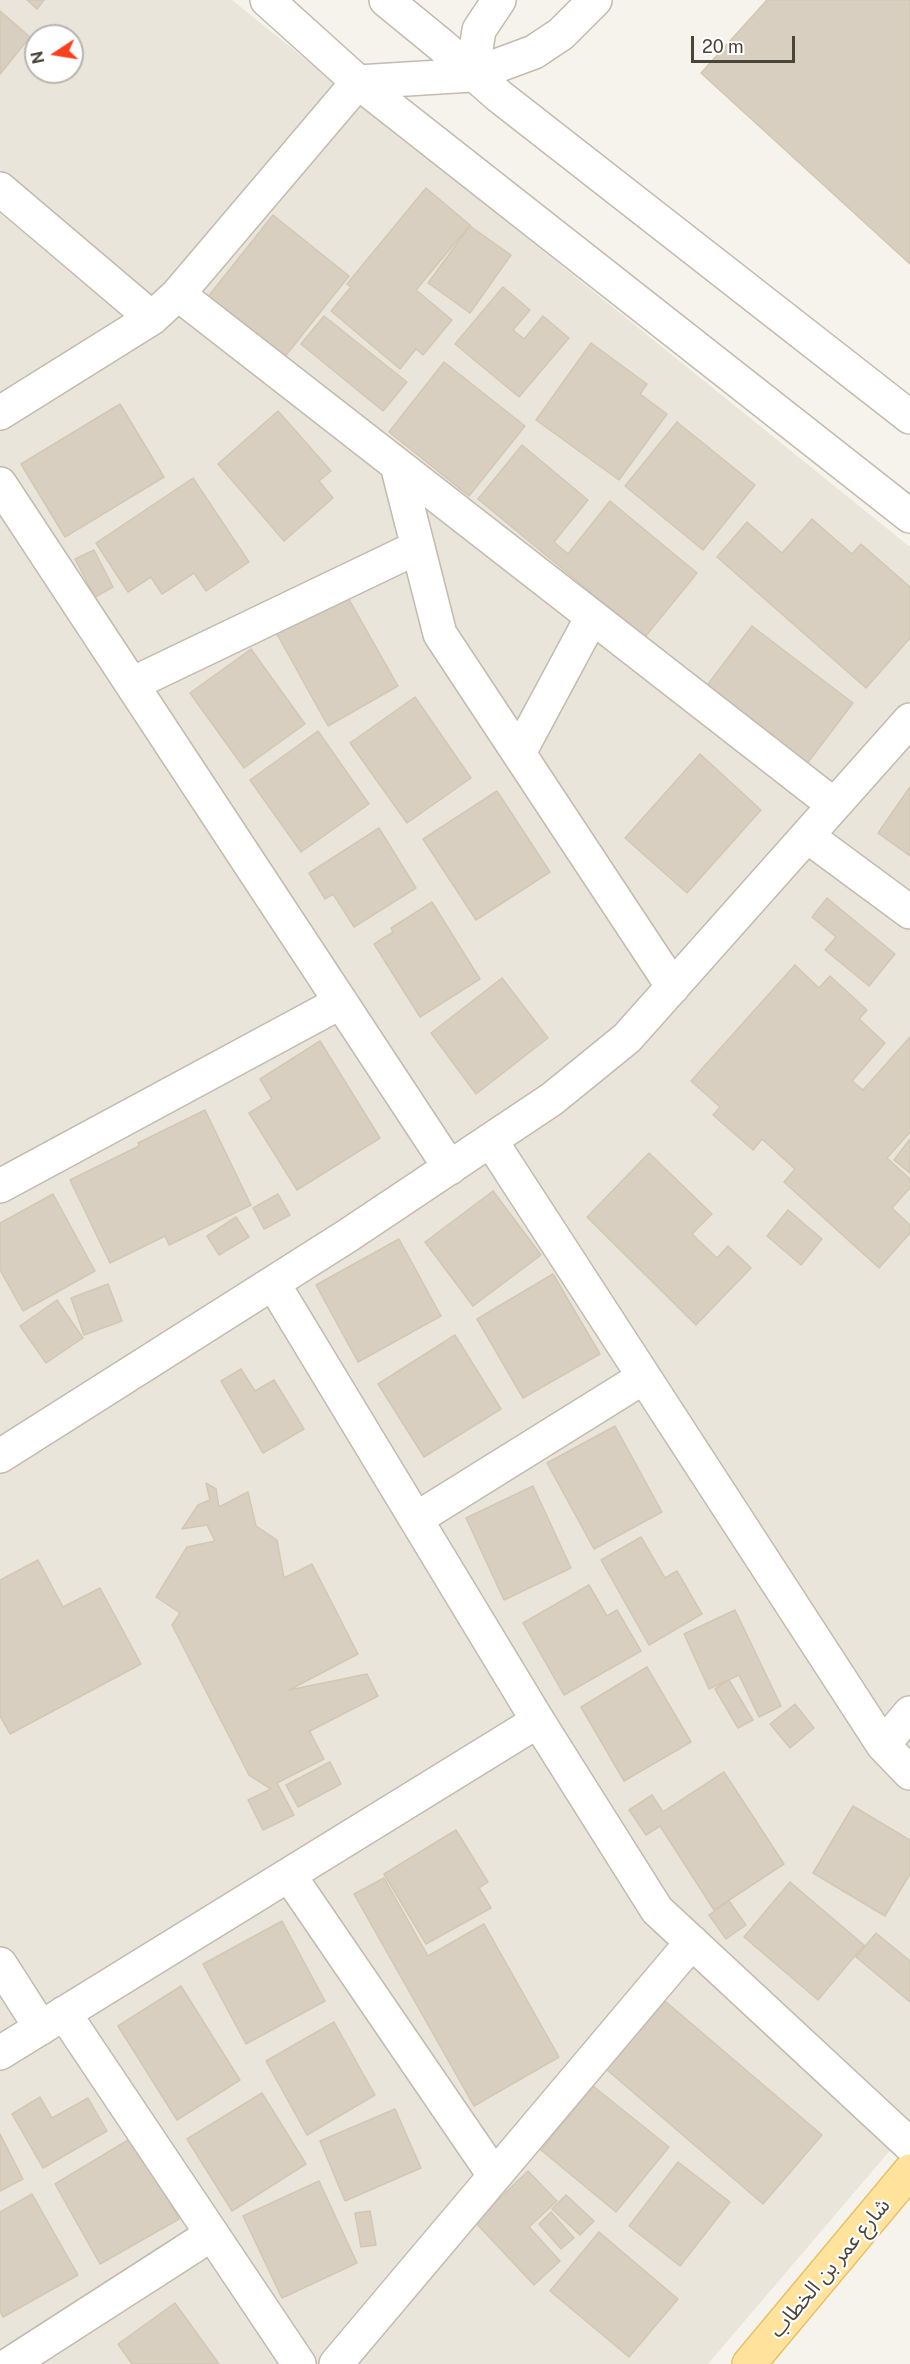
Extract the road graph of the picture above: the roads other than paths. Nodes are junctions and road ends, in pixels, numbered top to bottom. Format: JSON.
{"nodes":[{"id":1,"x":267,"y":0,"type":"edge"},
{"id":2,"x":386,"y":0,"type":"edge"},
{"id":3,"x":499,"y":0,"type":"edge"},
{"id":4,"x":595,"y":0,"type":"edge"},
{"id":5,"x":472,"y":75,"type":"junction"},
{"id":6,"x":358,"y":82,"type":"junction"},
{"id":7,"x":0,"y":189,"type":"edge"},
{"id":8,"x":178,"y":294,"type":"junction"},
{"id":9,"x":152,"y":318,"type":"junction"},
{"id":10,"x":0,"y":413,"type":"edge"},
{"id":11,"x":910,"y":417,"type":"edge"},
{"id":12,"x":396,"y":465,"type":"junction"},
{"id":13,"x":0,"y":484,"type":"edge"},
{"id":14,"x":910,"y":516,"type":"edge"},
{"id":15,"x":418,"y":547,"type":"junction"},
{"id":16,"x":592,"y":617,"type":"junction"},
{"id":17,"x":132,"y":684,"type":"junction"},
{"id":18,"x":910,"y":720,"type":"edge"},
{"id":19,"x":519,"y":753,"type":"junction"},
{"id":20,"x":834,"y":805,"type":"junction"},
{"id":21,"x":807,"y":836,"type":"junction"},
{"id":22,"x":910,"y":912,"type":"edge"},
{"id":23,"x":673,"y":987,"type":"junction"},
{"id":24,"x":341,"y":1002,"type":"junction"},
{"id":25,"x":491,"y":1141,"type":"junction"},
{"id":26,"x":450,"y":1168,"type":"junction"},
{"id":27,"x":0,"y":1186,"type":"edge"},
{"id":28,"x":273,"y":1283,"type":"junction"},
{"id":29,"x":644,"y":1377,"type":"junction"},
{"id":30,"x":0,"y":1455,"type":"edge"},
{"id":31,"x":416,"y":1519,"type":"junction"},
{"id":32,"x":910,"y":1713,"type":"edge"},
{"id":33,"x":538,"y":1721,"type":"junction"},
{"id":34,"x":883,"y":1745,"type":"junction"},
{"id":35,"x":910,"y":1773,"type":"edge"},
{"id":36,"x":289,"y":1875,"type":"junction"},
{"id":37,"x":692,"y":1942,"type":"junction"},
{"id":38,"x":0,"y":1964,"type":"edge"},
{"id":39,"x":52,"y":2021,"type":"junction"},
{"id":40,"x":0,"y":2053,"type":"edge"},
{"id":41,"x":910,"y":2145,"type":"edge"},
{"id":42,"x":910,"y":2171,"type":"edge"},
{"id":43,"x":494,"y":2175,"type":"junction"},
{"id":44,"x":212,"y":2234,"type":"junction"},
{"id":45,"x":10,"y":2364,"type":"edge"},
{"id":46,"x":300,"y":2364,"type":"edge"},
{"id":47,"x":336,"y":2364,"type":"edge"},
{"id":48,"x":749,"y":2364,"type":"edge"}],
"edges":[{"from":1,"to":6,"type":"street"},
{"from":2,"to":5,"type":"street"},
{"from":3,"to":5,"type":"street"},
{"from":4,"to":5,"type":"street"},
{"from":5,"to":6,"type":"street"},
{"from":5,"to":11,"type":"street"},
{"from":6,"to":8,"type":"street"},
{"from":6,"to":14,"type":"street"},
{"from":7,"to":9,"type":"street"},
{"from":8,"to":9,"type":"street"},
{"from":8,"to":12,"type":"street"},
{"from":9,"to":10,"type":"street"},
{"from":12,"to":15,"type":"street"},
{"from":12,"to":16,"type":"street"},
{"from":13,"to":17,"type":"street"},
{"from":15,"to":17,"type":"street"},
{"from":15,"to":19,"type":"street"},
{"from":16,"to":19,"type":"street"},
{"from":16,"to":20,"type":"street"},
{"from":17,"to":24,"type":"street"},
{"from":18,"to":20,"type":"street"},
{"from":19,"to":23,"type":"street"},
{"from":20,"to":21,"type":"street"},
{"from":21,"to":22,"type":"street"},
{"from":21,"to":23,"type":"street"},
{"from":23,"to":25,"type":"street"},
{"from":24,"to":26,"type":"street"},
{"from":24,"to":27,"type":"street"},
{"from":25,"to":26,"type":"street"},
{"from":25,"to":29,"type":"street"},
{"from":26,"to":28,"type":"street"},
{"from":28,"to":30,"type":"street"},
{"from":28,"to":31,"type":"street"},
{"from":29,"to":31,"type":"street"},
{"from":29,"to":34,"type":"street"},
{"from":31,"to":33,"type":"street"},
{"from":32,"to":34,"type":"street"},
{"from":33,"to":36,"type":"street"},
{"from":33,"to":37,"type":"street"},
{"from":34,"to":35,"type":"street"},
{"from":36,"to":39,"type":"street"},
{"from":36,"to":43,"type":"street"},
{"from":37,"to":41,"type":"street"},
{"from":37,"to":43,"type":"street"},
{"from":38,"to":39,"type":"street"},
{"from":39,"to":40,"type":"street"},
{"from":39,"to":44,"type":"street"},
{"from":42,"to":48,"type":"main road","name":"شارع عمر بن الخطاب"},
{"from":43,"to":47,"type":"street"},
{"from":44,"to":45,"type":"street"},
{"from":44,"to":46,"type":"street"}]}
